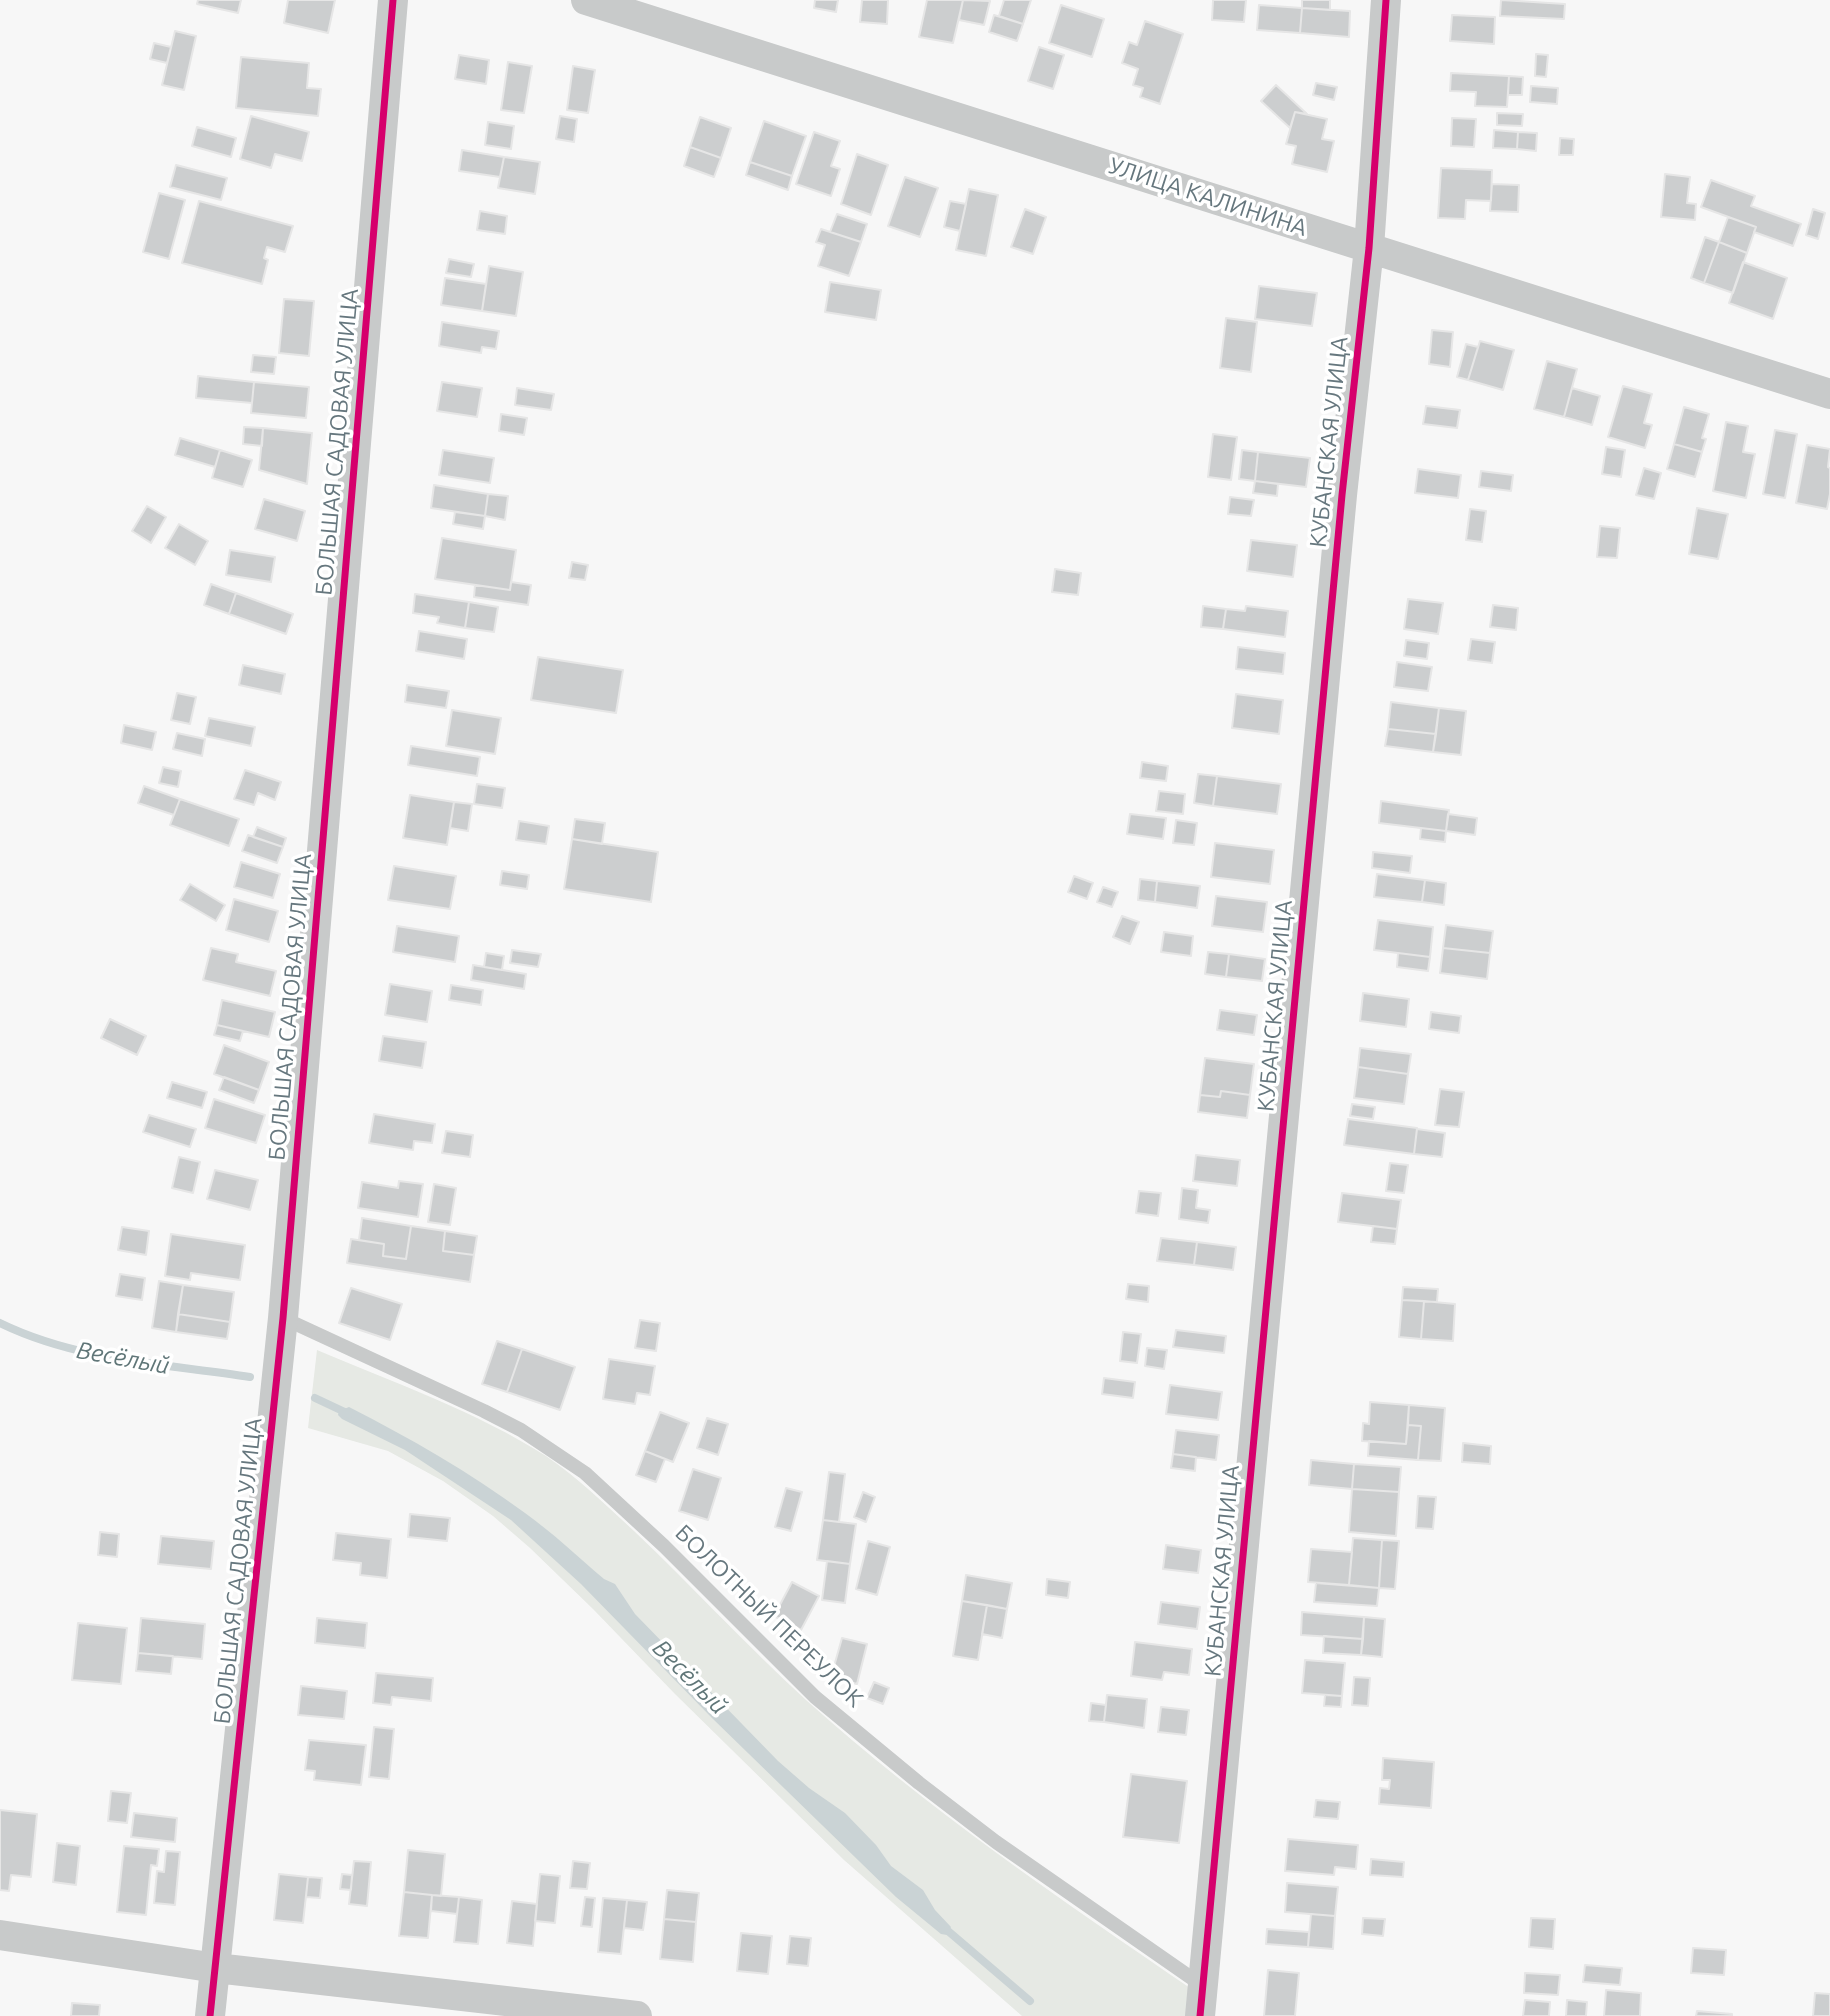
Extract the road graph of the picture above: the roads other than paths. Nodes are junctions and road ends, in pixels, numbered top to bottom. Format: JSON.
{"nodes":[{"id":1,"x":393,"y":0,"type":"edge"},
{"id":2,"x":586,"y":0,"type":"edge"},
{"id":3,"x":1386,"y":0,"type":"edge"},
{"id":4,"x":1369,"y":247,"type":"junction"},
{"id":5,"x":1830,"y":394,"type":"edge"},
{"id":6,"x":283,"y":1318,"type":"junction"},
{"id":7,"x":0,"y":1934,"type":"edge"},
{"id":8,"x":216,"y":1968,"type":"junction"},
{"id":9,"x":1203,"y":1986,"type":"junction"},
{"id":10,"x":210,"y":2016,"type":"edge"},
{"id":11,"x":637,"y":2016,"type":"edge"},
{"id":12,"x":1200,"y":2016,"type":"edge"}],
"edges":[{"from":1,"to":6,"type":"street","name":"БОЛЬШАЯ САДОВАЯ УЛИЦА"},
{"from":2,"to":4,"type":"street","name":"УЛИЦА КАЛИНИНА"},
{"from":3,"to":4,"type":"street","name":"КУБАНСКАЯ УЛИЦА"},
{"from":4,"to":5,"type":"street","name":"УЛИЦА КАЛИНИНА"},
{"from":4,"to":9,"type":"street","name":"КУБАНСКАЯ УЛИЦА"},
{"from":6,"to":8,"type":"street","name":"БОЛЬШАЯ САДОВАЯ УЛИЦА"},
{"from":6,"to":9,"type":"lane","name":"БОЛОТНЫЙ ПЕРЕУЛОК"},
{"from":7,"to":8,"type":"street"},
{"from":8,"to":10,"type":"street","name":"БОЛЬШАЯ САДОВАЯ УЛИЦА"},
{"from":8,"to":11,"type":"street"},
{"from":9,"to":12,"type":"street","name":"КУБАНСКАЯ УЛИЦА"}]}
